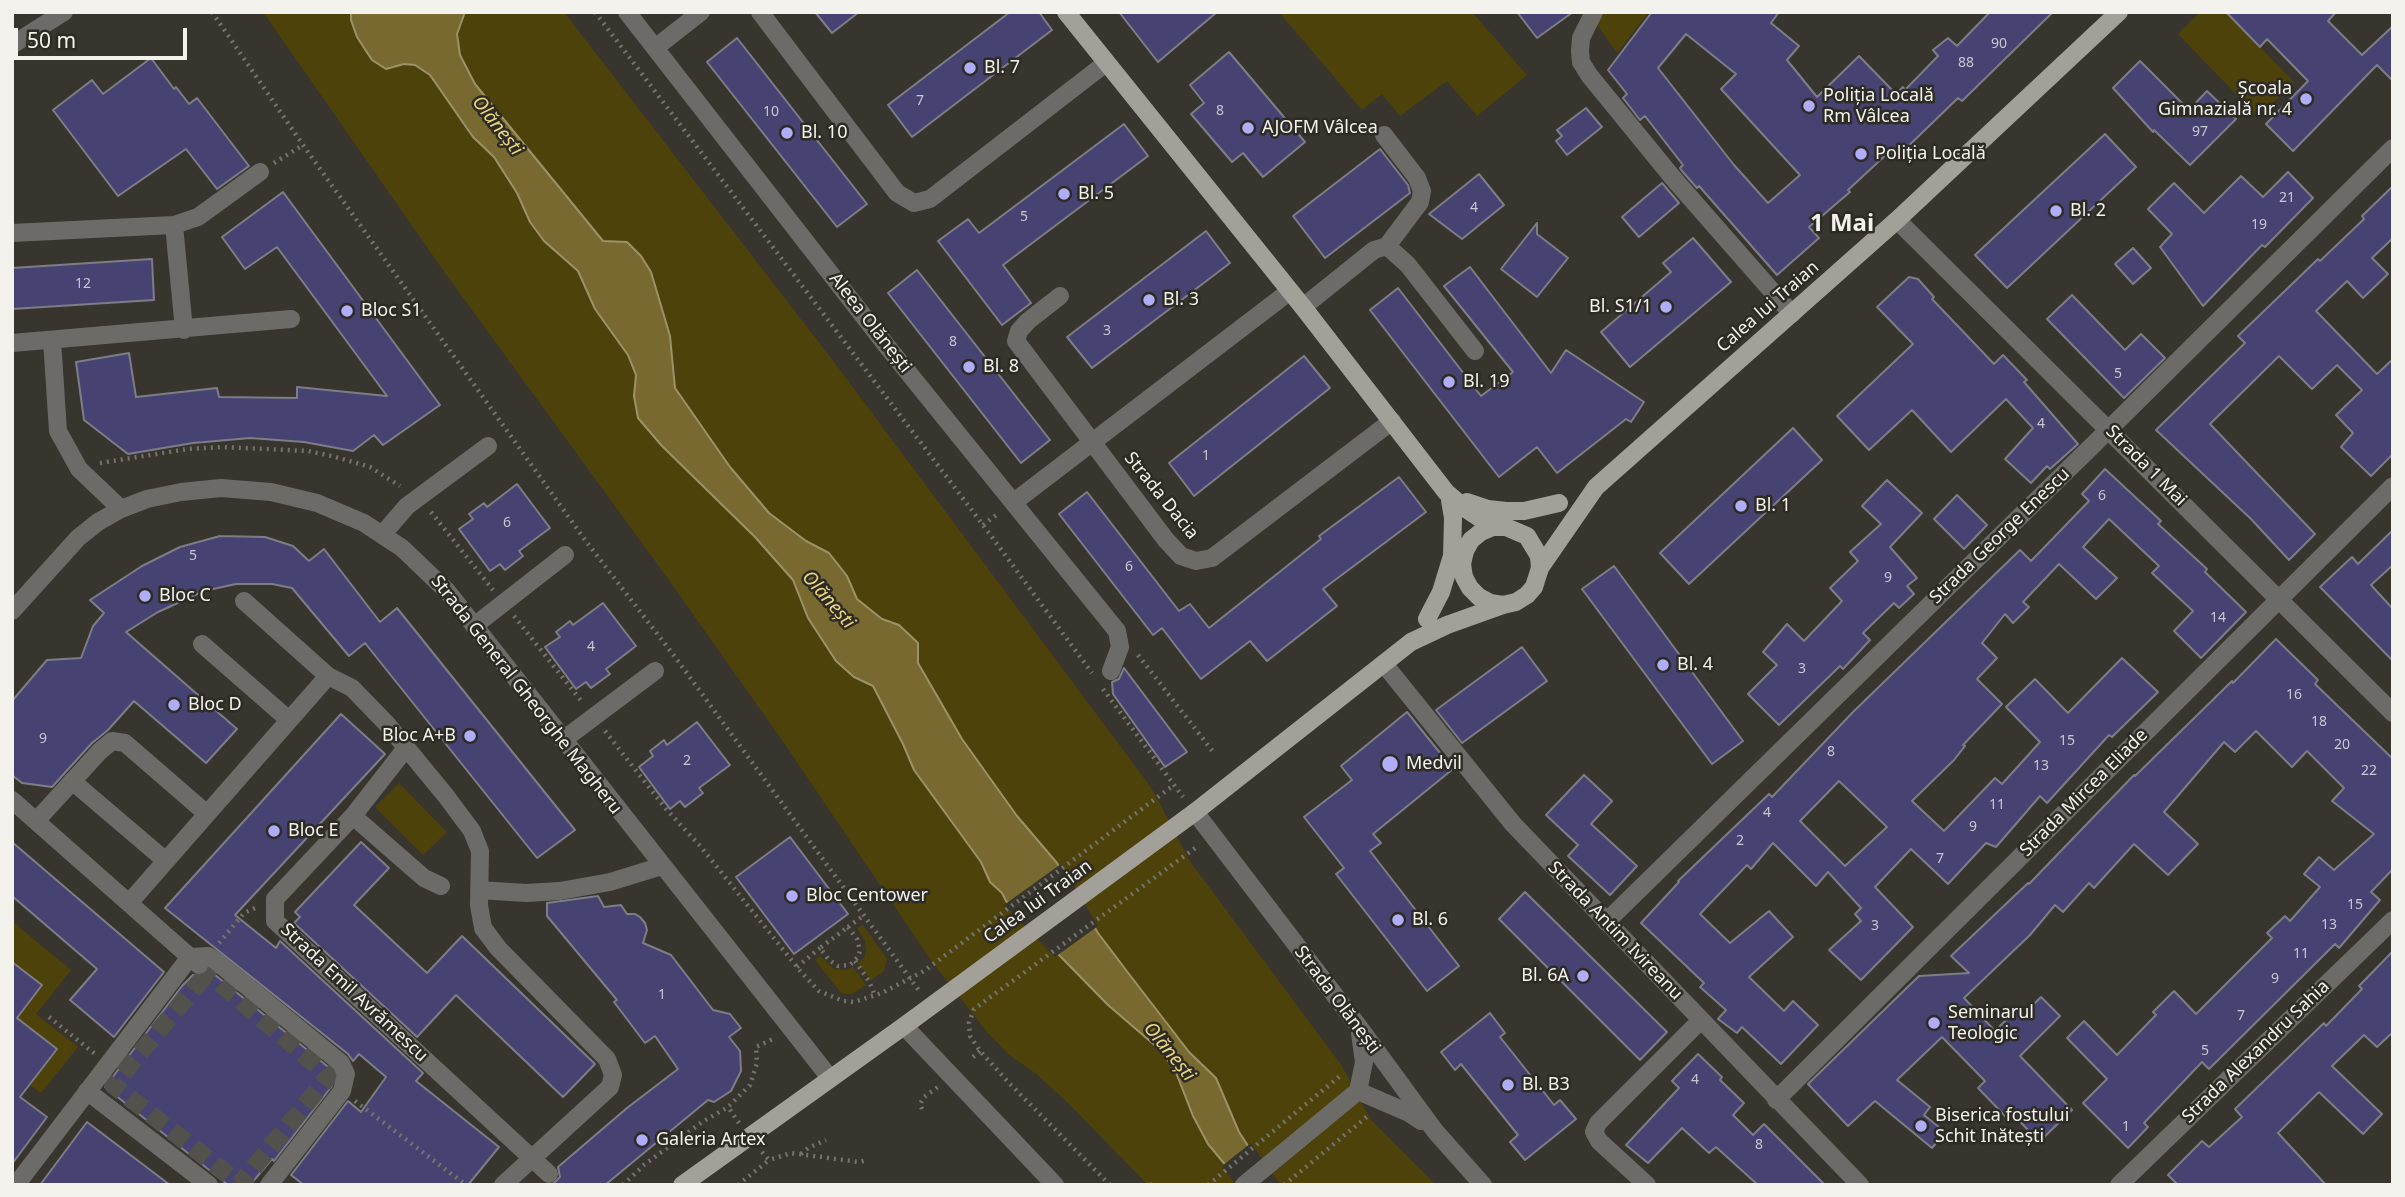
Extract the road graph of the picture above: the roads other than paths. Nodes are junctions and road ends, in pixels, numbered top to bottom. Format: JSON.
{"nodes":[{"id":1,"x":64,"y":12,"type":"edge"},
{"id":2,"x":627,"y":12,"type":"edge"},
{"id":3,"x":701,"y":12,"type":"edge"},
{"id":4,"x":760,"y":12,"type":"edge"},
{"id":5,"x":1066,"y":12,"type":"edge"},
{"id":6,"x":1594,"y":12,"type":"edge"},
{"id":7,"x":2119,"y":12,"type":"edge"},
{"id":8,"x":12,"y":45,"type":"edge"},
{"id":9,"x":655,"y":48,"type":"junction"},
{"id":10,"x":1106,"y":63,"type":"junction"},
{"id":11,"x":1384,"y":135,"type":"dead end"},
{"id":12,"x":2393,"y":148,"type":"edge"},
{"id":13,"x":260,"y":172,"type":"road end"},
{"id":14,"x":1897,"y":220,"type":"junction"},
{"id":15,"x":174,"y":225,"type":"junction"},
{"id":16,"x":12,"y":233,"type":"edge"},
{"id":17,"x":1387,"y":246,"type":"junction"},
{"id":18,"x":1290,"y":291,"type":"junction"},
{"id":19,"x":1060,"y":296,"type":"dead end"},
{"id":20,"x":1303,"y":307,"type":"junction"},
{"id":21,"x":1792,"y":314,"type":"junction"},
{"id":22,"x":291,"y":319,"type":"dead end"},
{"id":23,"x":184,"y":330,"type":"junction"},
{"id":24,"x":52,"y":340,"type":"junction"},
{"id":25,"x":12,"y":343,"type":"edge"},
{"id":26,"x":1475,"y":351,"type":"dead end"},
{"id":27,"x":1392,"y":421,"type":"junction"},
{"id":28,"x":2109,"y":429,"type":"junction"},
{"id":29,"x":1092,"y":442,"type":"junction"},
{"id":30,"x":488,"y":446,"type":"dead end"},
{"id":31,"x":2393,"y":486,"type":"edge"},
{"id":32,"x":1596,"y":487,"type":"junction"},
{"id":33,"x":1450,"y":496,"type":"junction"},
{"id":34,"x":1559,"y":503,"type":"junction"},
{"id":35,"x":1010,"y":505,"type":"junction"},
{"id":36,"x":121,"y":509,"type":"junction"},
{"id":37,"x":1500,"y":527,"type":"junction"},
{"id":38,"x":382,"y":535,"type":"junction"},
{"id":39,"x":565,"y":555,"type":"dead end"},
{"id":40,"x":1463,"y":558,"type":"junction"},
{"id":41,"x":1540,"y":568,"type":"junction"},
{"id":42,"x":2280,"y":599,"type":"junction"},
{"id":43,"x":244,"y":601,"type":"dead end"},
{"id":44,"x":1503,"y":605,"type":"junction"},
{"id":45,"x":12,"y":611,"type":"edge"},
{"id":46,"x":1427,"y":619,"type":"junction"},
{"id":47,"x":474,"y":626,"type":"junction"},
{"id":48,"x":1411,"y":642,"type":"junction"},
{"id":49,"x":202,"y":644,"type":"dead end"},
{"id":50,"x":1384,"y":664,"type":"junction"},
{"id":51,"x":655,"y":671,"type":"dead end"},
{"id":52,"x":1103,"y":674,"type":"road end"},
{"id":53,"x":328,"y":676,"type":"junction"},
{"id":54,"x":2393,"y":713,"type":"edge"},
{"id":55,"x":289,"y":720,"type":"junction"},
{"id":56,"x":563,"y":740,"type":"junction"},
{"id":57,"x":407,"y":748,"type":"junction"},
{"id":58,"x":72,"y":781,"type":"junction"},
{"id":59,"x":12,"y":800,"type":"edge"},
{"id":60,"x":1195,"y":812,"type":"junction"},
{"id":61,"x":207,"y":814,"type":"junction"},
{"id":62,"x":353,"y":816,"type":"junction"},
{"id":63,"x":36,"y":821,"type":"junction"},
{"id":64,"x":166,"y":862,"type":"junction"},
{"id":65,"x":662,"y":866,"type":"junction"},
{"id":66,"x":441,"y":887,"type":"dead end"},
{"id":67,"x":479,"y":890,"type":"junction"},
{"id":68,"x":129,"y":903,"type":"junction"},
{"id":69,"x":2393,"y":920,"type":"edge"},
{"id":70,"x":1606,"y":922,"type":"junction"},
{"id":71,"x":199,"y":960,"type":"junction"},
{"id":72,"x":1700,"y":1021,"type":"junction"},
{"id":73,"x":904,"y":1026,"type":"junction"},
{"id":74,"x":1359,"y":1027,"type":"junction"},
{"id":75,"x":830,"y":1078,"type":"junction"},
{"id":76,"x":87,"y":1091,"type":"junction"},
{"id":77,"x":1358,"y":1091,"type":"junction"},
{"id":78,"x":1776,"y":1100,"type":"junction"},
{"id":79,"x":1435,"y":1131,"type":"junction"},
{"id":80,"x":531,"y":1158,"type":"junction"},
{"id":81,"x":549,"y":1174,"type":"dead end"},
{"id":82,"x":16,"y":1185,"type":"edge"},
{"id":83,"x":209,"y":1185,"type":"edge"},
{"id":84,"x":269,"y":1185,"type":"edge"},
{"id":85,"x":503,"y":1185,"type":"edge"},
{"id":86,"x":682,"y":1185,"type":"edge"},
{"id":87,"x":1055,"y":1185,"type":"edge"},
{"id":88,"x":1244,"y":1185,"type":"edge"},
{"id":89,"x":1483,"y":1185,"type":"edge"},
{"id":90,"x":1647,"y":1185,"type":"edge"},
{"id":91,"x":1860,"y":1185,"type":"edge"},
{"id":92,"x":2119,"y":1185,"type":"edge"}],
"edges":[{"from":1,"to":8,"type":"street"},
{"from":2,"to":9,"type":"street","name":"Aleea Olănești"},
{"from":3,"to":9,"type":"street"},
{"from":4,"to":10,"type":"street"},
{"from":5,"to":10,"type":"main road"},
{"from":6,"to":21,"type":"street"},
{"from":7,"to":14,"type":"main road","name":"Calea lui Traian"},
{"from":9,"to":35,"type":"street","name":"Aleea Olănești"},
{"from":10,"to":18,"type":"main road"},
{"from":11,"to":17,"type":"street"},
{"from":12,"to":28,"type":"street","name":"Strada George Enescu"},
{"from":13,"to":15,"type":"street"},
{"from":14,"to":21,"type":"main road","name":"Calea lui Traian"},
{"from":14,"to":28,"type":"street","name":"Strada 1 Mai"},
{"from":15,"to":16,"type":"street"},
{"from":15,"to":23,"type":"street"},
{"from":17,"to":20,"type":"street"},
{"from":17,"to":26,"type":"street"},
{"from":18,"to":20,"type":"main road"},
{"from":18,"to":29,"type":"street"},
{"from":19,"to":29,"type":"street","name":"Strada Dacia"},
{"from":20,"to":27,"type":"main road"},
{"from":21,"to":32,"type":"main road","name":"Calea lui Traian"},
{"from":22,"to":23,"type":"street"},
{"from":23,"to":24,"type":"street"},
{"from":24,"to":25,"type":"street"},
{"from":24,"to":36,"type":"street"},
{"from":27,"to":29,"type":"street","name":"Strada Dacia"},
{"from":27,"to":33,"type":"main road"},
{"from":28,"to":42,"type":"street","name":"Strada 1 Mai"},
{"from":28,"to":70,"type":"street","name":"Strada George Enescu"},
{"from":29,"to":35,"type":"street"},
{"from":30,"to":38,"type":"street"},
{"from":31,"to":42,"type":"street","name":"Strada Mircea Eliade"},
{"from":32,"to":34,"type":"main road","name":"Calea lui Traian"},
{"from":32,"to":41,"type":"main road","name":"Calea lui Traian"},
{"from":33,"to":34,"type":"main road"},
{"from":33,"to":37,"type":"main road"},
{"from":33,"to":40,"type":"main road"},
{"from":33,"to":46,"type":"main road"},
{"from":34,"to":37,"type":"main road","name":"Calea lui Traian"},
{"from":35,"to":52,"type":"street","name":"Aleea Olănești"},
{"from":36,"to":38,"type":"street","name":"Strada General Gheorghe Magheru"},
{"from":36,"to":45,"type":"street","name":"Strada General Gheorghe Magheru"},
{"from":37,"to":40,"type":"main road"},
{"from":37,"to":41,"type":"main road"},
{"from":38,"to":47,"type":"street","name":"Strada General Gheorghe Magheru"},
{"from":39,"to":47,"type":"street"},
{"from":40,"to":44,"type":"main road"},
{"from":40,"to":46,"type":"main road","name":"Calea lui Traian"},
{"from":41,"to":44,"type":"main road"},
{"from":42,"to":54,"type":"street","name":"Strada 1 Mai"},
{"from":42,"to":78,"type":"street","name":"Strada Mircea Eliade"},
{"from":43,"to":53,"type":"street"},
{"from":44,"to":48,"type":"main road","name":"Calea lui Traian"},
{"from":46,"to":48,"type":"main road","name":"Calea lui Traian"},
{"from":47,"to":56,"type":"street","name":"Strada General Gheorghe Magheru"},
{"from":48,"to":50,"type":"main road","name":"Calea lui Traian"},
{"from":49,"to":55,"type":"street"},
{"from":50,"to":60,"type":"main road","name":"Calea lui Traian"},
{"from":50,"to":70,"type":"street","name":"Strada Antim Ivireanu"},
{"from":51,"to":56,"type":"street"},
{"from":53,"to":55,"type":"street"},
{"from":53,"to":57,"type":"street"},
{"from":55,"to":61,"type":"street"},
{"from":56,"to":65,"type":"street","name":"Strada General Gheorghe Magheru"},
{"from":57,"to":62,"type":"street","name":"Strada Emil Avrămescu"},
{"from":57,"to":67,"type":"street"},
{"from":58,"to":61,"type":"street"},
{"from":58,"to":63,"type":"street"},
{"from":58,"to":64,"type":"street"},
{"from":59,"to":63,"type":"street"},
{"from":60,"to":73,"type":"main road","name":"Calea lui Traian"},
{"from":60,"to":74,"type":"street","name":"Strada Olănești"},
{"from":61,"to":64,"type":"street"},
{"from":62,"to":66,"type":"street"},
{"from":62,"to":80,"type":"street","name":"Strada Emil Avrămescu"},
{"from":63,"to":68,"type":"street"},
{"from":64,"to":68,"type":"street"},
{"from":65,"to":67,"type":"street"},
{"from":65,"to":75,"type":"street","name":"Strada General Gheorghe Magheru"},
{"from":67,"to":80,"type":"street"},
{"from":68,"to":71,"type":"street"},
{"from":69,"to":92,"type":"street","name":"Strada Alexandru Sahia"},
{"from":70,"to":72,"type":"street","name":"Strada Antim Ivireanu"},
{"from":71,"to":76,"type":"street"},
{"from":71,"to":84,"type":"street"},
{"from":72,"to":78,"type":"street","name":"Strada Antim Ivireanu"},
{"from":72,"to":90,"type":"street"},
{"from":73,"to":75,"type":"main road","name":"Calea lui Traian"},
{"from":73,"to":87,"type":"street"},
{"from":74,"to":77,"type":"street"},
{"from":74,"to":79,"type":"street","name":"Strada Olănești"},
{"from":75,"to":86,"type":"main road","name":"Calea lui Traian"},
{"from":76,"to":82,"type":"street"},
{"from":76,"to":83,"type":"street"},
{"from":77,"to":79,"type":"street"},
{"from":77,"to":88,"type":"street"},
{"from":78,"to":91,"type":"street","name":"Strada Antim Ivireanu"},
{"from":79,"to":89,"type":"street","name":"Strada Olănești"},
{"from":80,"to":81,"type":"street","name":"Strada Emil Avrămescu"},
{"from":80,"to":85,"type":"street"}]}
